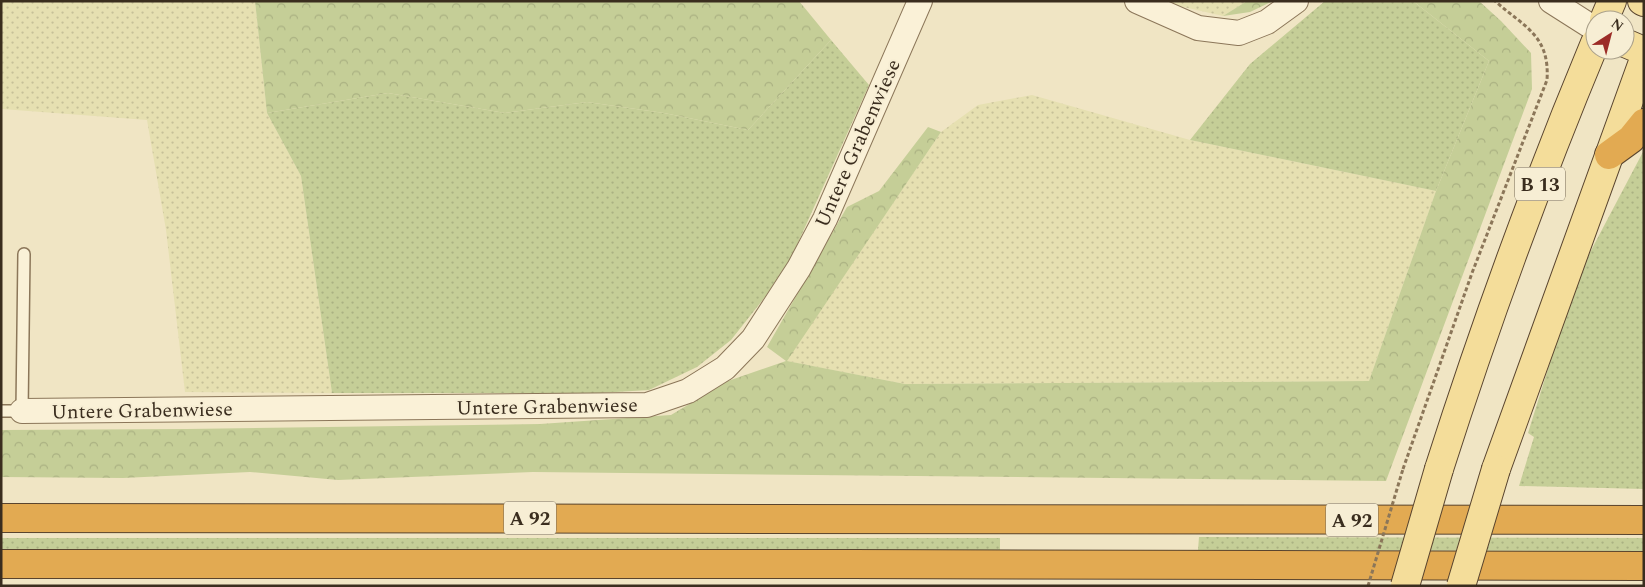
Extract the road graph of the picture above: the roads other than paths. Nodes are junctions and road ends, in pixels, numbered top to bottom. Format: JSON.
{"nodes":[{"id":1,"x":920,"y":1,"type":"edge"},
{"id":2,"x":1137,"y":1,"type":"edge"},
{"id":3,"x":1296,"y":1,"type":"edge"},
{"id":4,"x":1551,"y":1,"type":"edge"},
{"id":5,"x":1585,"y":23,"type":"edge"},
{"id":6,"x":1644,"y":59,"type":"edge"},
{"id":7,"x":1587,"y":60,"type":"edge"},
{"id":8,"x":1644,"y":123,"type":"edge"},
{"id":9,"x":1609,"y":155,"type":"junction"},
{"id":10,"x":24,"y":254,"type":"dead end"},
{"id":11,"x":12,"y":411,"type":"edge"},
{"id":12,"x":1,"y":518,"type":"edge"},
{"id":13,"x":1644,"y":520,"type":"edge"},
{"id":14,"x":1,"y":564,"type":"edge"},
{"id":15,"x":1601,"y":566,"type":"junction"},
{"id":16,"x":1644,"y":566,"type":"edge"},
{"id":17,"x":1644,"y":584,"type":"edge"},
{"id":18,"x":1405,"y":586,"type":"edge"},
{"id":19,"x":1461,"y":586,"type":"edge"}],
"edges":[{"from":1,"to":11,"type":"street","name":"Untere Grabenwiese"},
{"from":2,"to":3,"type":"street"},
{"from":4,"to":5,"type":"street"},
{"from":6,"to":9,"type":"main road","number":"B 13"},
{"from":7,"to":18,"type":"main road","number":"B 13","bridge":true},
{"from":8,"to":9,"type":"highway"},
{"from":9,"to":19,"type":"main road","number":"B 13","bridge":true},
{"from":10,"to":11,"type":"lane"},
{"from":12,"to":13,"type":"highway","number":"A 92"},
{"from":14,"to":15,"type":"highway","number":"A 92"},
{"from":15,"to":16,"type":"highway","number":"A 92"},
{"from":15,"to":17,"type":"highway"}]}
